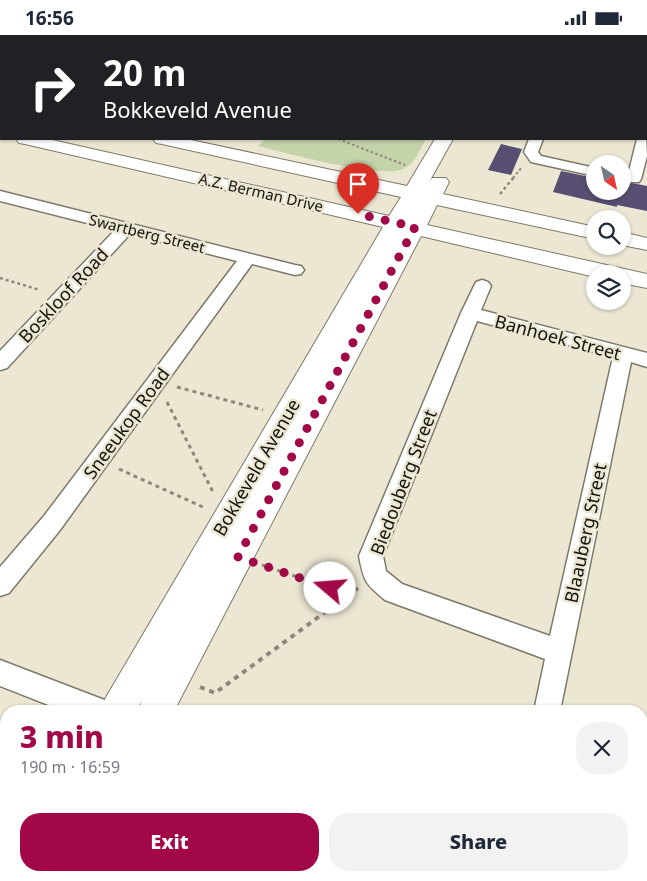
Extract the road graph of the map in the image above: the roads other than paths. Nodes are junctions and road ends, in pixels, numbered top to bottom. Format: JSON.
{"nodes":[{"id":1,"x":30,"y":140,"type":"edge"},
{"id":2,"x":167,"y":140,"type":"edge"},
{"id":3,"x":443,"y":140,"type":"edge"},
{"id":4,"x":461,"y":140,"type":"edge"},
{"id":5,"x":536,"y":140,"type":"edge"},
{"id":6,"x":644,"y":140,"type":"edge"},
{"id":7,"x":586,"y":169,"type":"edge"},
{"id":8,"x":634,"y":179,"type":"edge"},
{"id":9,"x":422,"y":196,"type":"junction"},
{"id":10,"x":8,"y":198,"type":"edge"},
{"id":11,"x":0,"y":213,"type":"edge"},
{"id":12,"x":405,"y":225,"type":"junction"},
{"id":13,"x":126,"y":228,"type":"junction"},
{"id":14,"x":586,"y":231,"type":"edge"},
{"id":15,"x":631,"y":240,"type":"edge"},
{"id":16,"x":647,"y":243,"type":"edge"},
{"id":17,"x":247,"y":259,"type":"junction"},
{"id":18,"x":586,"y":267,"type":"edge"},
{"id":19,"x":295,"y":271,"type":"dead end"},
{"id":20,"x":631,"y":278,"type":"edge"},
{"id":21,"x":647,"y":281,"type":"edge"},
{"id":22,"x":482,"y":286,"type":"dead end"},
{"id":23,"x":470,"y":313,"type":"junction"},
{"id":24,"x":623,"y":354,"type":"junction"},
{"id":25,"x":647,"y":360,"type":"edge"},
{"id":26,"x":0,"y":363,"type":"edge"},
{"id":27,"x":0,"y":585,"type":"edge"},
{"id":28,"x":560,"y":652,"type":"junction"},
{"id":29,"x":0,"y":673,"type":"edge"},
{"id":30,"x":82,"y":705,"type":"edge"},
{"id":31,"x":119,"y":705,"type":"edge"},
{"id":32,"x":157,"y":705,"type":"edge"},
{"id":33,"x":548,"y":705,"type":"edge"}],
"edges":[{"from":1,"to":12,"type":"street","name":"A.Z. Berman Drive"},
{"from":2,"to":9,"type":"street","name":"A.Z. Berman Drive"},
{"from":3,"to":9,"type":"street"},
{"from":4,"to":9,"type":"street"},
{"from":5,"to":7,"type":"street"},
{"from":6,"to":8,"type":"street"},
{"from":9,"to":12,"type":"street"},
{"from":9,"to":14,"type":"street","name":"A.Z. Berman Drive"},
{"from":10,"to":11,"type":"street"},
{"from":10,"to":13,"type":"street","name":"Swartberg Street"},
{"from":12,"to":18,"type":"street","name":"A.Z. Berman Drive"},
{"from":12,"to":31,"type":"street","name":"Bokkeveld Avenue"},
{"from":12,"to":32,"type":"street","name":"Bokkeveld Avenue"},
{"from":13,"to":17,"type":"street","name":"Swartberg Street"},
{"from":13,"to":26,"type":"street","name":"Boskloof Road"},
{"from":15,"to":16,"type":"street"},
{"from":17,"to":19,"type":"street","name":"Swartberg Street"},
{"from":17,"to":27,"type":"street","name":"Sneeukop Road"},
{"from":20,"to":21,"type":"street"},
{"from":22,"to":23,"type":"street","name":"Biedouberg Street"},
{"from":23,"to":24,"type":"street","name":"Banhoek Street"},
{"from":23,"to":28,"type":"street","name":"Biedouberg Street"},
{"from":24,"to":25,"type":"street","name":"Banhoek Street"},
{"from":24,"to":28,"type":"street","name":"Blaauberg Street"},
{"from":28,"to":33,"type":"street","name":"Blaauberg Street"},
{"from":29,"to":30,"type":"street"}]}
